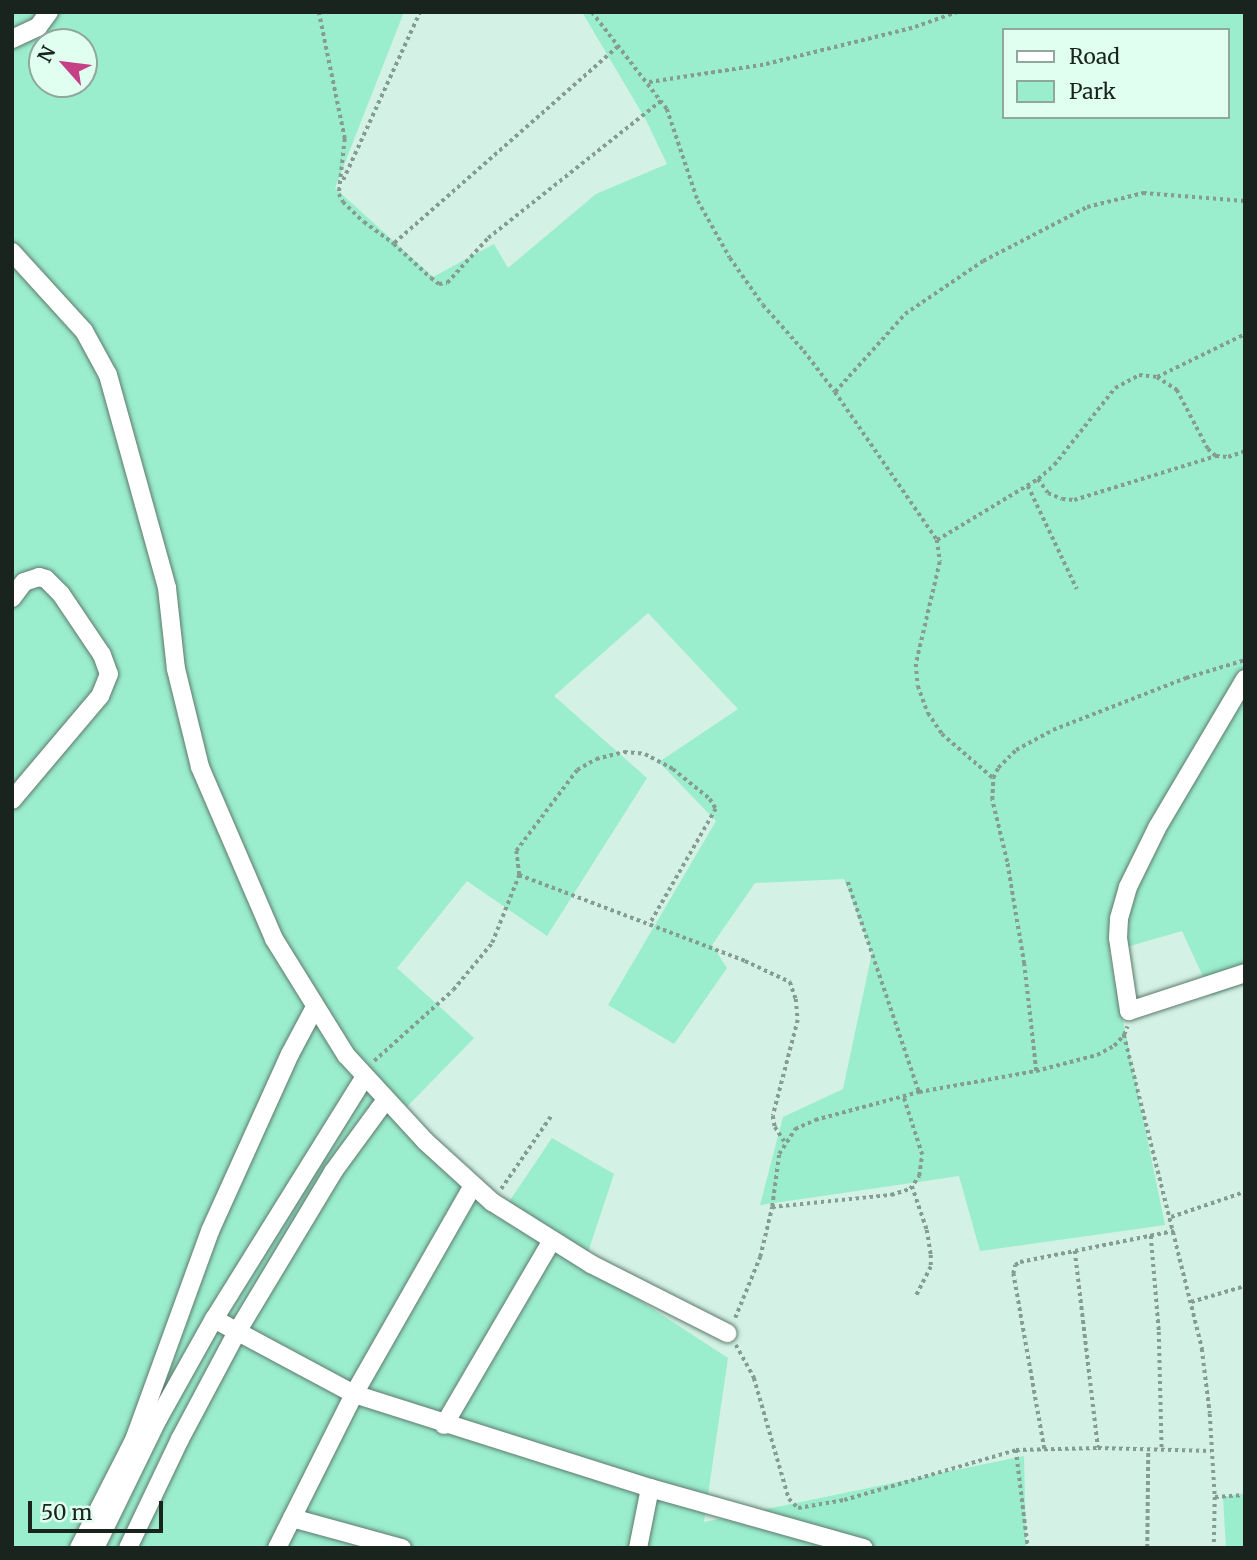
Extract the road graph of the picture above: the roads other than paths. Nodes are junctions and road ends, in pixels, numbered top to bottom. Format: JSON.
{"nodes":[{"id":1,"x":49,"y":12,"type":"edge"},
{"id":2,"x":12,"y":39,"type":"edge"},
{"id":3,"x":12,"y":252,"type":"edge"},
{"id":4,"x":12,"y":598,"type":"edge"},
{"id":5,"x":1245,"y":679,"type":"edge"},
{"id":6,"x":12,"y":800,"type":"edge"},
{"id":7,"x":1245,"y":973,"type":"edge"},
{"id":8,"x":315,"y":1007,"type":"junction"},
{"id":9,"x":362,"y":1076,"type":"junction"},
{"id":10,"x":386,"y":1101,"type":"junction"},
{"id":11,"x":472,"y":1188,"type":"junction"},
{"id":12,"x":552,"y":1240,"type":"junction"},
{"id":13,"x":214,"y":1319,"type":"junction"},
{"id":14,"x":237,"y":1332,"type":"junction"},
{"id":15,"x":727,"y":1333,"type":"road end"},
{"id":16,"x":354,"y":1394,"type":"junction"},
{"id":17,"x":444,"y":1425,"type":"junction"},
{"id":18,"x":650,"y":1488,"type":"junction"},
{"id":19,"x":292,"y":1518,"type":"junction"},
{"id":20,"x":79,"y":1548,"type":"edge"},
{"id":21,"x":95,"y":1548,"type":"edge"},
{"id":22,"x":128,"y":1548,"type":"edge"},
{"id":23,"x":277,"y":1548,"type":"edge"},
{"id":24,"x":402,"y":1548,"type":"edge"},
{"id":25,"x":638,"y":1548,"type":"edge"},
{"id":26,"x":864,"y":1548,"type":"edge"}],
"edges":[{"from":1,"to":2,"type":"street"},
{"from":3,"to":8,"type":"street"},
{"from":4,"to":6,"type":"street"},
{"from":5,"to":7,"type":"street"},
{"from":8,"to":9,"type":"street"},
{"from":8,"to":20,"type":"street"},
{"from":9,"to":10,"type":"street"},
{"from":9,"to":13,"type":"street"},
{"from":10,"to":11,"type":"street"},
{"from":10,"to":14,"type":"street"},
{"from":11,"to":12,"type":"street"},
{"from":11,"to":16,"type":"street"},
{"from":12,"to":15,"type":"street"},
{"from":12,"to":17,"type":"street"},
{"from":13,"to":14,"type":"street"},
{"from":13,"to":21,"type":"street"},
{"from":14,"to":16,"type":"street"},
{"from":14,"to":22,"type":"street"},
{"from":16,"to":17,"type":"street"},
{"from":16,"to":19,"type":"street"},
{"from":17,"to":18,"type":"street"},
{"from":18,"to":25,"type":"street"},
{"from":18,"to":26,"type":"street"},
{"from":19,"to":23,"type":"street"},
{"from":19,"to":24,"type":"street"}]}
